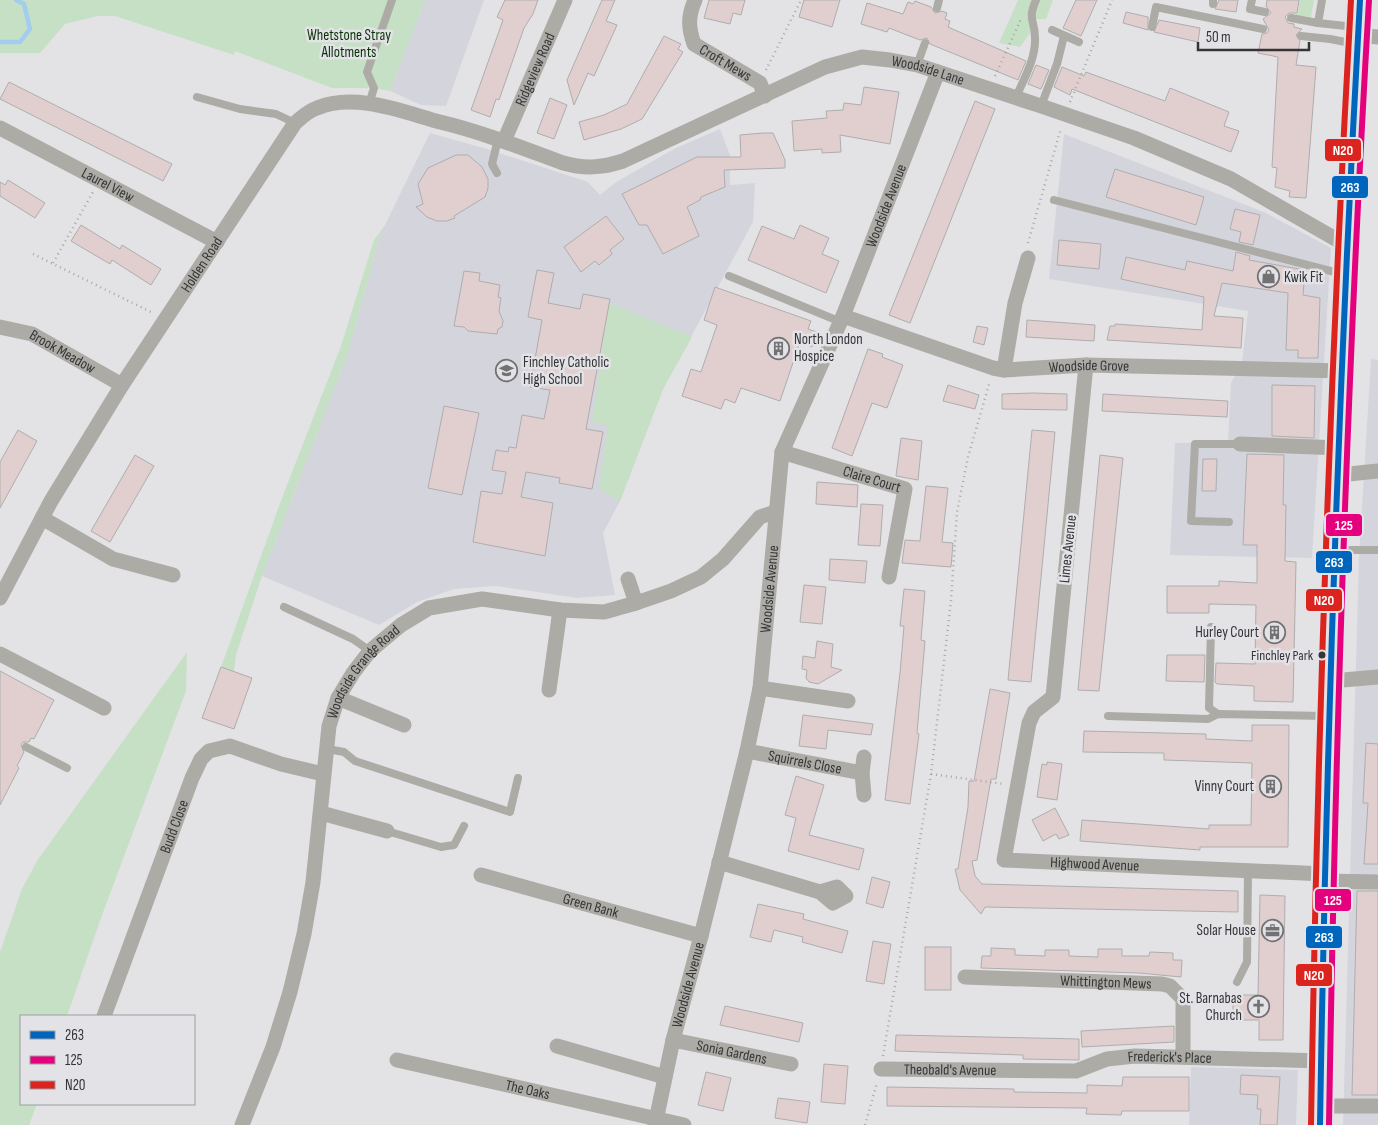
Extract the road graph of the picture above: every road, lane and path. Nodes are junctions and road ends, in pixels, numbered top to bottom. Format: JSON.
{"nodes":[{"id":1,"x":392,"y":0,"type":"edge"},
{"id":2,"x":565,"y":0,"type":"edge"},
{"id":3,"x":695,"y":0,"type":"edge"},
{"id":4,"x":801,"y":0,"type":"edge"},
{"id":5,"x":1036,"y":0,"type":"edge"},
{"id":6,"x":1112,"y":0,"type":"edge"},
{"id":7,"x":1252,"y":0,"type":"edge"},
{"id":8,"x":1322,"y":0,"type":"edge"},
{"id":9,"x":1360,"y":0,"type":"edge"},
{"id":10,"x":1265,"y":12,"type":"dead end"},
{"id":11,"x":1022,"y":18,"type":"dead end"},
{"id":12,"x":1291,"y":18,"type":"dead end"},
{"id":13,"x":1318,"y":23,"type":"junction"},
{"id":14,"x":1152,"y":27,"type":"dead end"},
{"id":15,"x":1263,"y":29,"type":"dead end"},
{"id":16,"x":1052,"y":30,"type":"dead end"},
{"id":17,"x":1064,"y":36,"type":"junction"},
{"id":18,"x":1301,"y":36,"type":"dead end"},
{"id":19,"x":1362,"y":36,"type":"edge"},
{"id":20,"x":1079,"y":42,"type":"dead end"},
{"id":21,"x":924,"y":43,"type":"dead end"},
{"id":22,"x":917,"y":66,"type":"junction"},
{"id":23,"x":938,"y":72,"type":"junction"},
{"id":24,"x":989,"y":88,"type":"junction"},
{"id":25,"x":762,"y":89,"type":"junction"},
{"id":26,"x":197,"y":97,"type":"dead end"},
{"id":27,"x":1016,"y":98,"type":"junction"},
{"id":28,"x":369,"y":104,"type":"junction"},
{"id":29,"x":1041,"y":106,"type":"junction"},
{"id":30,"x":1065,"y":114,"type":"junction"},
{"id":31,"x":295,"y":123,"type":"junction"},
{"id":32,"x":0,"y":128,"type":"edge"},
{"id":33,"x":501,"y":140,"type":"junction"},
{"id":34,"x":497,"y":173,"type":"dead end"},
{"id":35,"x":99,"y":180,"type":"junction"},
{"id":36,"x":1054,"y":200,"type":"dead end"},
{"id":37,"x":217,"y":242,"type":"junction"},
{"id":38,"x":1346,"y":245,"type":"junction"},
{"id":39,"x":1028,"y":251,"type":"joint"},
{"id":40,"x":33,"y":254,"type":"dead end"},
{"id":41,"x":52,"y":264,"type":"junction"},
{"id":42,"x":1346,"y":275,"type":"junction"},
{"id":43,"x":729,"y":276,"type":"dead end"},
{"id":44,"x":166,"y":319,"type":"junction"},
{"id":45,"x":842,"y":319,"type":"junction"},
{"id":46,"x":0,"y":327,"type":"edge"},
{"id":47,"x":1086,"y":365,"type":"junction"},
{"id":48,"x":999,"y":369,"type":"junction"},
{"id":49,"x":1343,"y":371,"type":"junction"},
{"id":50,"x":122,"y":385,"type":"junction"},
{"id":51,"x":1240,"y":444,"type":"joint"},
{"id":52,"x":1340,"y":448,"type":"junction"},
{"id":53,"x":782,"y":452,"type":"junction"},
{"id":54,"x":1378,"y":471,"type":"edge"},
{"id":55,"x":1339,"y":475,"type":"junction"},
{"id":56,"x":775,"y":512,"type":"junction"},
{"id":57,"x":42,"y":518,"type":"junction"},
{"id":58,"x":1229,"y":522,"type":"dead end"},
{"id":59,"x":1336,"y":550,"type":"junction"},
{"id":60,"x":1378,"y":550,"type":"edge"},
{"id":61,"x":173,"y":575,"type":"dead end"},
{"id":62,"x":889,"y":577,"type":"dead end"},
{"id":63,"x":628,"y":579,"type":"dead end"},
{"id":64,"x":0,"y":598,"type":"edge"},
{"id":65,"x":636,"y":603,"type":"junction"},
{"id":66,"x":284,"y":607,"type":"dead end"},
{"id":67,"x":560,"y":610,"type":"junction"},
{"id":68,"x":1211,"y":626,"type":"dead end"},
{"id":69,"x":370,"y":651,"type":"junction"},
{"id":70,"x":0,"y":654,"type":"edge"},
{"id":71,"x":1378,"y":677,"type":"edge"},
{"id":72,"x":1331,"y":681,"type":"junction"},
{"id":73,"x":760,"y":688,"type":"junction"},
{"id":74,"x":549,"y":690,"type":"dead end"},
{"id":75,"x":338,"y":698,"type":"junction"},
{"id":76,"x":848,"y":702,"type":"dead end"},
{"id":77,"x":104,"y":708,"type":"dead end"},
{"id":78,"x":1218,"y":714,"type":"junction"},
{"id":79,"x":1108,"y":716,"type":"dead end"},
{"id":80,"x":1330,"y":716,"type":"junction"},
{"id":81,"x":1029,"y":723,"type":"joint"},
{"id":82,"x":404,"y":725,"type":"dead end"},
{"id":83,"x":26,"y":747,"type":"dead end"},
{"id":84,"x":327,"y":749,"type":"junction"},
{"id":85,"x":747,"y":751,"type":"junction"},
{"id":86,"x":864,"y":757,"type":"dead end"},
{"id":87,"x":67,"y":768,"type":"dead end"},
{"id":88,"x":862,"y":773,"type":"junction"},
{"id":89,"x":323,"y":774,"type":"junction"},
{"id":90,"x":931,"y":774,"type":"junction"},
{"id":91,"x":518,"y":778,"type":"dead end"},
{"id":92,"x":1018,"y":786,"type":"junction"},
{"id":93,"x":864,"y":795,"type":"dead end"},
{"id":94,"x":321,"y":813,"type":"junction"},
{"id":95,"x":464,"y":826,"type":"dead end"},
{"id":96,"x":387,"y":830,"type":"joint"},
{"id":97,"x":719,"y":862,"type":"junction"},
{"id":98,"x":1248,"y":872,"type":"junction"},
{"id":99,"x":481,"y":875,"type":"dead end"},
{"id":100,"x":1325,"y":878,"type":"junction"},
{"id":101,"x":1378,"y":882,"type":"edge"},
{"id":102,"x":820,"y":892,"type":"dead end"},
{"id":103,"x":701,"y":936,"type":"junction"},
{"id":104,"x":966,"y":978,"type":"dead end"},
{"id":105,"x":1237,"y":982,"type":"dead end"},
{"id":106,"x":104,"y":1015,"type":"edge"},
{"id":107,"x":673,"y":1040,"type":"junction"},
{"id":108,"x":557,"y":1046,"type":"dead end"},
{"id":109,"x":1182,"y":1056,"type":"junction"},
{"id":110,"x":397,"y":1060,"type":"dead end"},
{"id":111,"x":1322,"y":1061,"type":"junction"},
{"id":112,"x":791,"y":1064,"type":"dead end"},
{"id":113,"x":880,"y":1069,"type":"junction"},
{"id":114,"x":1019,"y":1071,"type":"joint"},
{"id":115,"x":665,"y":1078,"type":"junction"},
{"id":116,"x":1378,"y":1106,"type":"edge"},
{"id":117,"x":1320,"y":1116,"type":"edge"},
{"id":118,"x":656,"y":1121,"type":"edge"},
{"id":119,"x":242,"y":1125,"type":"edge"},
{"id":120,"x":684,"y":1125,"type":"edge"},
{"id":121,"x":865,"y":1125,"type":"edge"}],
"edges":[{"from":1,"to":28,"type":"lane"},
{"from":2,"to":33,"type":"street","name":"Ridgeview Road"},
{"from":3,"to":25,"type":"street","name":"Croft Mews"},
{"from":4,"to":25,"type":"path"},
{"from":5,"to":27,"type":"lane"},
{"from":6,"to":30,"type":"path"},
{"from":7,"to":10,"type":"lane"},
{"from":8,"to":13,"type":"lane"},
{"from":9,"to":19,"type":"main road"},
{"from":11,"to":24,"type":"path"},
{"from":12,"to":13,"type":"lane"},
{"from":13,"to":19,"type":"lane"},
{"from":14,"to":15,"type":"lane"},
{"from":16,"to":17,"type":"lane"},
{"from":17,"to":20,"type":"lane"},
{"from":17,"to":29,"type":"lane"},
{"from":18,"to":19,"type":"lane"},
{"from":19,"to":38,"type":"main road"},
{"from":21,"to":22,"type":"lane"},
{"from":22,"to":23,"type":"street","name":"Woodside Lane"},
{"from":22,"to":25,"type":"street","name":"Woodside Lane"},
{"from":23,"to":24,"type":"street","name":"Woodside Lane"},
{"from":23,"to":45,"type":"street","name":"Woodside Avenue"},
{"from":24,"to":27,"type":"street","name":"Woodside Lane"},
{"from":25,"to":33,"type":"street","name":"Woodside Lane"},
{"from":26,"to":31,"type":"lane"},
{"from":27,"to":29,"type":"street","name":"Woodside Lane"},
{"from":28,"to":31,"type":"street","name":"Holden Road"},
{"from":28,"to":33,"type":"street","name":"Holden Road"},
{"from":29,"to":30,"type":"street","name":"Woodside Lane"},
{"from":30,"to":38,"type":"street","name":"Woodside Lane"},
{"from":30,"to":39,"type":"path"},
{"from":31,"to":37,"type":"street","name":"Holden Road"},
{"from":32,"to":35,"type":"street","name":"Laurel View"},
{"from":33,"to":34,"type":"lane"},
{"from":35,"to":37,"type":"street","name":"Laurel View"},
{"from":35,"to":41,"type":"path"},
{"from":36,"to":42,"type":"lane"},
{"from":37,"to":44,"type":"street","name":"Holden Road"},
{"from":38,"to":42,"type":"main road"},
{"from":39,"to":48,"type":"street"},
{"from":40,"to":41,"type":"path"},
{"from":41,"to":44,"type":"path"},
{"from":42,"to":49,"type":"main road"},
{"from":43,"to":45,"type":"lane"},
{"from":44,"to":50,"type":"street","name":"Holden Road"},
{"from":45,"to":48,"type":"street","name":"Woodside Grove"},
{"from":45,"to":53,"type":"street","name":"Woodside Avenue"},
{"from":46,"to":50,"type":"street","name":"Brook Meadow"},
{"from":47,"to":48,"type":"street","name":"Woodside Grove"},
{"from":47,"to":49,"type":"street","name":"Woodside Grove"},
{"from":47,"to":81,"type":"street","name":"Limes Avenue"},
{"from":48,"to":90,"type":"path"},
{"from":49,"to":52,"type":"main road"},
{"from":50,"to":57,"type":"street","name":"Holden Road"},
{"from":51,"to":52,"type":"street"},
{"from":51,"to":58,"type":"lane"},
{"from":52,"to":55,"type":"main road"},
{"from":53,"to":56,"type":"street","name":"Woodside Avenue"},
{"from":53,"to":62,"type":"street","name":"Claire Court"},
{"from":54,"to":55,"type":"street"},
{"from":55,"to":59,"type":"main road"},
{"from":56,"to":65,"type":"street","name":"Woodside Grange Road"},
{"from":56,"to":73,"type":"street","name":"Woodside Avenue"},
{"from":57,"to":61,"type":"street"},
{"from":57,"to":64,"type":"street","name":"Holden Road"},
{"from":59,"to":60,"type":"lane"},
{"from":59,"to":72,"type":"main road"},
{"from":63,"to":65,"type":"street"},
{"from":65,"to":67,"type":"street","name":"Woodside Grange Road"},
{"from":66,"to":69,"type":"lane"},
{"from":67,"to":69,"type":"street","name":"Woodside Grange Road"},
{"from":67,"to":74,"type":"street"},
{"from":68,"to":78,"type":"lane"},
{"from":69,"to":75,"type":"street","name":"Woodside Grange Road"},
{"from":70,"to":77,"type":"street"},
{"from":71,"to":72,"type":"street"},
{"from":72,"to":80,"type":"main road"},
{"from":73,"to":76,"type":"street"},
{"from":73,"to":85,"type":"street","name":"Woodside Avenue"},
{"from":75,"to":82,"type":"street"},
{"from":75,"to":84,"type":"street","name":"Woodside Grange Road"},
{"from":78,"to":79,"type":"lane"},
{"from":78,"to":80,"type":"lane"},
{"from":80,"to":100,"type":"main road"},
{"from":81,"to":92,"type":"street","name":"Highwood Avenue"},
{"from":83,"to":87,"type":"lane"},
{"from":84,"to":89,"type":"street","name":"Woodside Grange Road"},
{"from":84,"to":91,"type":"lane"},
{"from":85,"to":88,"type":"street","name":"Squirrels Close"},
{"from":85,"to":97,"type":"street","name":"Woodside Avenue"},
{"from":86,"to":88,"type":"street","name":"Squirrels Close"},
{"from":88,"to":93,"type":"street","name":"Squirrels Close"},
{"from":89,"to":94,"type":"street","name":"Woodside Grange Road"},
{"from":89,"to":106,"type":"street","name":"Budd Close"},
{"from":90,"to":92,"type":"path"},
{"from":90,"to":113,"type":"path"},
{"from":92,"to":98,"type":"street","name":"Highwood Avenue"},
{"from":94,"to":96,"type":"street"},
{"from":94,"to":119,"type":"street","name":"Woodside Grange Road"},
{"from":95,"to":96,"type":"lane"},
{"from":97,"to":102,"type":"street"},
{"from":97,"to":103,"type":"street","name":"Woodside Avenue"},
{"from":98,"to":100,"type":"street","name":"Highwood Avenue"},
{"from":98,"to":105,"type":"lane"},
{"from":99,"to":103,"type":"street","name":"Green Bank"},
{"from":100,"to":101,"type":"street","name":"Highwood Avenue"},
{"from":100,"to":111,"type":"main road"},
{"from":103,"to":107,"type":"street","name":"Woodside Avenue"},
{"from":104,"to":109,"type":"street","name":"Whittington Mews"},
{"from":107,"to":112,"type":"street","name":"Sonia Gardens"},
{"from":107,"to":115,"type":"street","name":"Woodside Avenue"},
{"from":108,"to":115,"type":"street"},
{"from":109,"to":111,"type":"street","name":"Frederick's Place"},
{"from":109,"to":114,"type":"street","name":"Frederick's Place"},
{"from":110,"to":118,"type":"street","name":"The Oaks"},
{"from":111,"to":117,"type":"main road"},
{"from":113,"to":114,"type":"street","name":"Theobald's Avenue"},
{"from":113,"to":121,"type":"path"},
{"from":115,"to":118,"type":"street","name":"Woodside Avenue"},
{"from":116,"to":117,"type":"street"},
{"from":118,"to":120,"type":"street","name":"The Oaks"}]}
